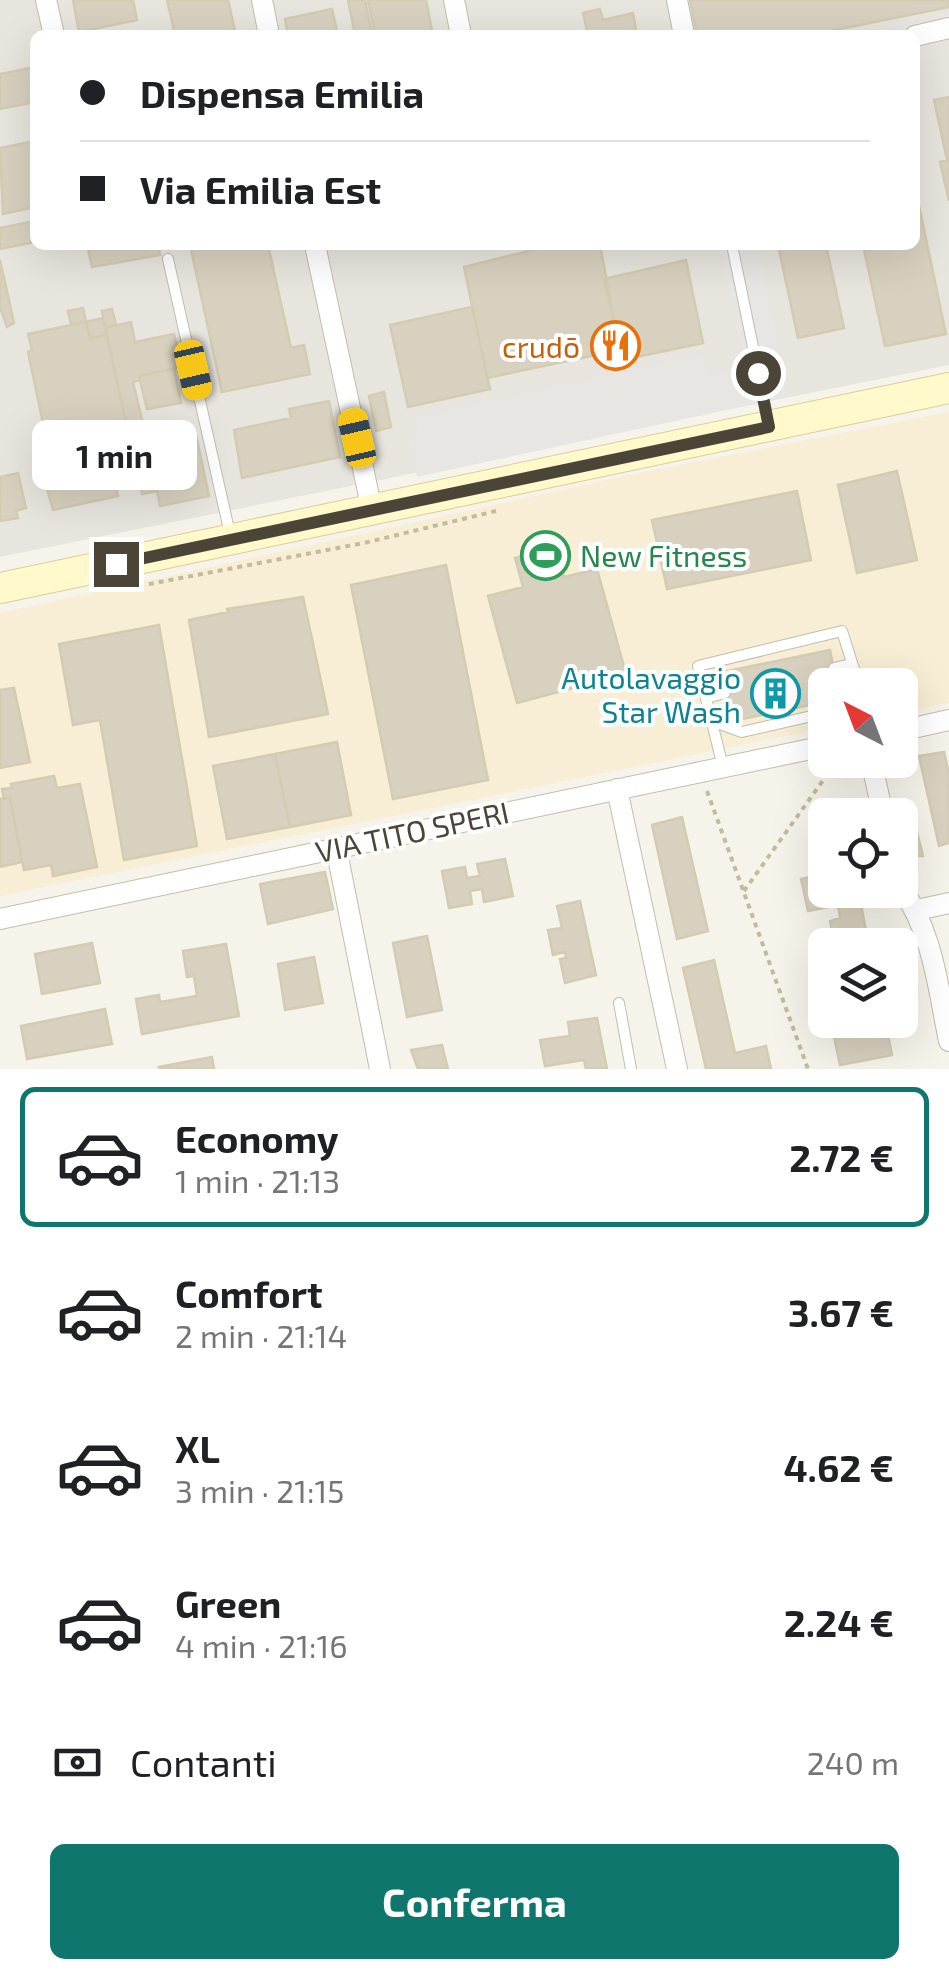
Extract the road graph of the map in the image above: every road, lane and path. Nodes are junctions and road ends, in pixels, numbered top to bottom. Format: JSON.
{"nodes":[{"id":1,"x":46,"y":0,"type":"edge"},
{"id":2,"x":262,"y":0,"type":"edge"},
{"id":3,"x":454,"y":0,"type":"edge"},
{"id":4,"x":677,"y":0,"type":"edge"},
{"id":5,"x":949,"y":28,"type":"edge"},
{"id":6,"x":53,"y":30,"type":"edge"},
{"id":7,"x":269,"y":30,"type":"edge"},
{"id":8,"x":460,"y":30,"type":"edge"},
{"id":9,"x":683,"y":30,"type":"edge"},
{"id":10,"x":920,"y":35,"type":"edge"},
{"id":11,"x":316,"y":250,"type":"edge"},
{"id":12,"x":733,"y":250,"type":"edge"},
{"id":13,"x":168,"y":258,"type":"dead end"},
{"id":14,"x":949,"y":388,"type":"edge"},
{"id":15,"x":769,"y":427,"type":"junction"},
{"id":16,"x":372,"y":510,"type":"junction"},
{"id":17,"x":232,"y":540,"type":"junction"},
{"id":18,"x":0,"y":588,"type":"edge"},
{"id":19,"x":851,"y":664,"type":"junction"},
{"id":20,"x":834,"y":668,"type":"dead end"},
{"id":21,"x":852,"y":668,"type":"edge"},
{"id":22,"x":726,"y":693,"type":"dead end"},
{"id":23,"x":706,"y":698,"type":"junction"},
{"id":24,"x":808,"y":716,"type":"edge"},
{"id":25,"x":949,"y":720,"type":"edge"},
{"id":26,"x":712,"y":721,"type":"junction"},
{"id":27,"x":918,"y":727,"type":"edge"},
{"id":28,"x":808,"y":750,"type":"edge"},
{"id":29,"x":723,"y":768,"type":"junction"},
{"id":30,"x":701,"y":772,"type":"junction"},
{"id":31,"x":825,"y":778,"type":"edge"},
{"id":32,"x":617,"y":789,"type":"junction"},
{"id":33,"x":336,"y":847,"type":"junction"},
{"id":34,"x":744,"y":891,"type":"junction"},
{"id":35,"x":949,"y":903,"type":"edge"},
{"id":36,"x":916,"y":910,"type":"joint"},
{"id":37,"x":0,"y":919,"type":"edge"},
{"id":38,"x":620,"y":1003,"type":"dead end"},
{"id":39,"x":949,"y":1042,"type":"edge"},
{"id":40,"x":380,"y":1069,"type":"edge"},
{"id":41,"x":631,"y":1069,"type":"edge"},
{"id":42,"x":677,"y":1069,"type":"edge"},
{"id":43,"x":808,"y":1069,"type":"edge"}],
"edges":[{"from":1,"to":6,"type":"street"},
{"from":2,"to":7,"type":"street"},
{"from":3,"to":8,"type":"street"},
{"from":4,"to":9,"type":"street"},
{"from":5,"to":10,"type":"street"},
{"from":11,"to":16,"type":"street"},
{"from":12,"to":15,"type":"lane"},
{"from":13,"to":17,"type":"lane"},
{"from":14,"to":15,"type":"main road"},
{"from":15,"to":16,"type":"main road"},
{"from":16,"to":17,"type":"main road"},
{"from":17,"to":18,"type":"main road"},
{"from":19,"to":20,"type":"lane"},
{"from":19,"to":21,"type":"lane"},
{"from":19,"to":23,"type":"lane"},
{"from":22,"to":23,"type":"lane"},
{"from":23,"to":26,"type":"lane"},
{"from":24,"to":26,"type":"lane"},
{"from":25,"to":27,"type":"street"},
{"from":26,"to":29,"type":"lane"},
{"from":28,"to":29,"type":"street","name":"VIA TITO SPERI"},
{"from":29,"to":30,"type":"street","name":"VIA TITO SPERI"},
{"from":30,"to":32,"type":"street","name":"VIA TITO SPERI"},
{"from":30,"to":34,"type":"path"},
{"from":31,"to":34,"type":"path"},
{"from":32,"to":33,"type":"street","name":"VIA TITO SPERI"},
{"from":32,"to":42,"type":"street"},
{"from":33,"to":37,"type":"street","name":"VIA TITO SPERI"},
{"from":33,"to":40,"type":"street"},
{"from":34,"to":43,"type":"path"},
{"from":35,"to":36,"type":"street"},
{"from":36,"to":39,"type":"street"},
{"from":38,"to":41,"type":"lane"}]}
